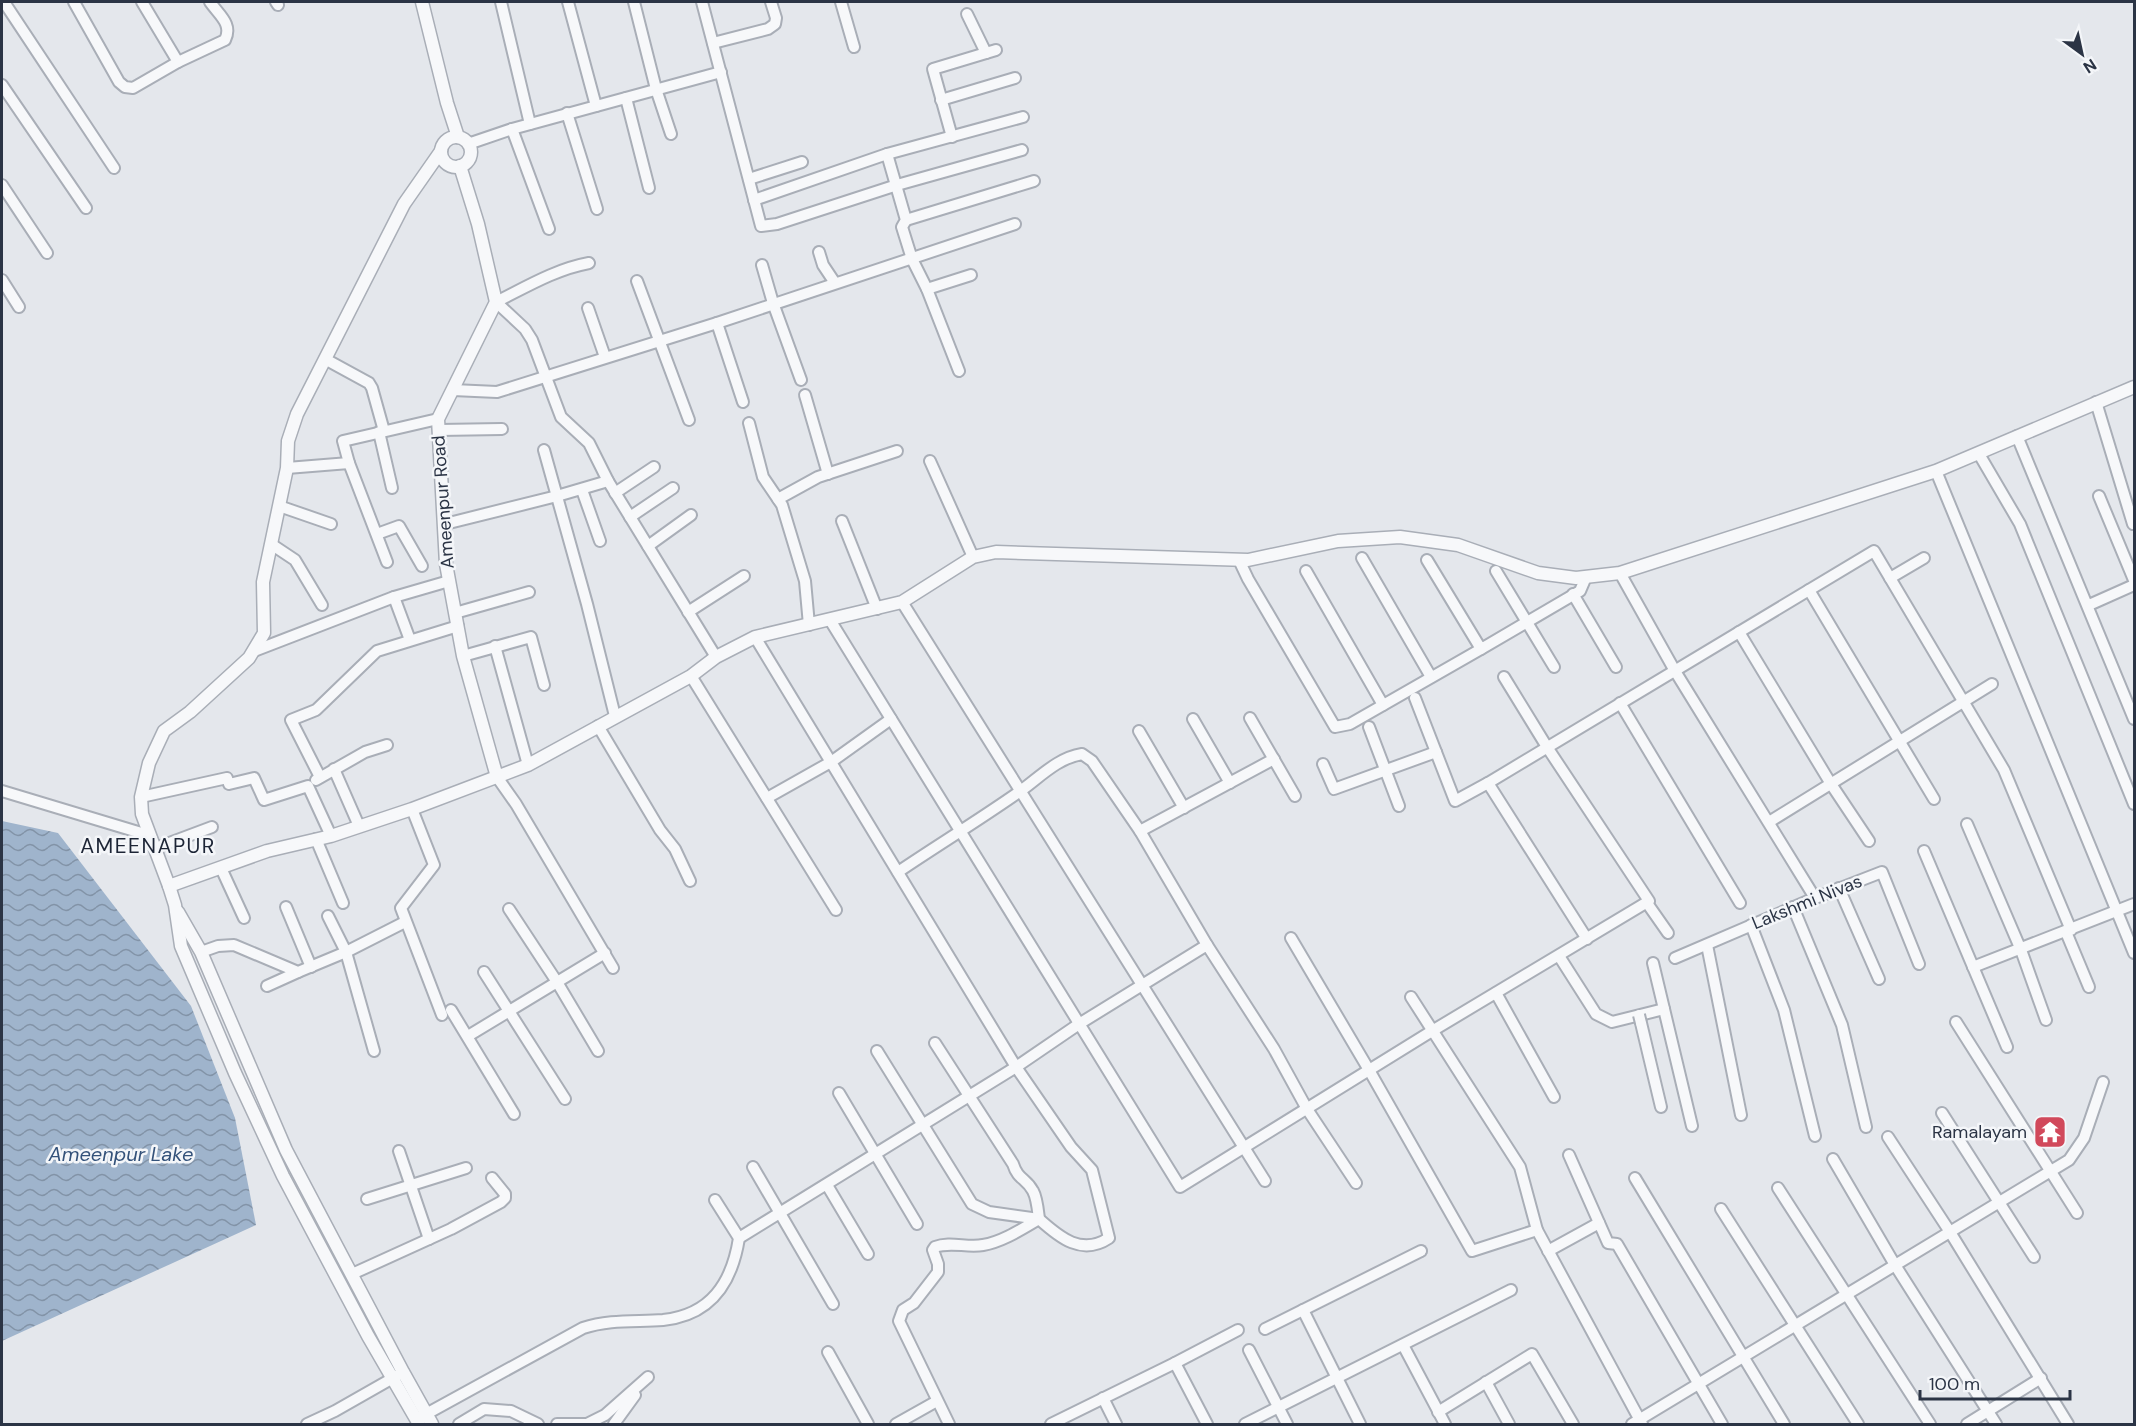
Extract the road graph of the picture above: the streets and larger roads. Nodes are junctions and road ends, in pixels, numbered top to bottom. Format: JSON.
{"nodes":[{"id":1,"x":4,"y":2,"type":"edge"},
{"id":2,"x":74,"y":2,"type":"edge"},
{"id":3,"x":142,"y":2,"type":"edge"},
{"id":4,"x":210,"y":2,"type":"edge"},
{"id":5,"x":422,"y":2,"type":"edge"},
{"id":6,"x":501,"y":2,"type":"edge"},
{"id":7,"x":568,"y":2,"type":"edge"},
{"id":8,"x":634,"y":2,"type":"edge"},
{"id":9,"x":702,"y":2,"type":"edge"},
{"id":10,"x":771,"y":2,"type":"edge"},
{"id":11,"x":841,"y":2,"type":"edge"},
{"id":12,"x":967,"y":14,"type":"dead end"},
{"id":13,"x":713,"y":43,"type":"junction"},
{"id":14,"x":854,"y":47,"type":"dead end"},
{"id":15,"x":178,"y":62,"type":"junction"},
{"id":16,"x":721,"y":72,"type":"junction"},
{"id":17,"x":1015,"y":78,"type":"dead end"},
{"id":18,"x":2,"y":85,"type":"edge"},
{"id":19,"x":656,"y":90,"type":"junction"},
{"id":20,"x":626,"y":98,"type":"junction"},
{"id":21,"x":941,"y":100,"type":"junction"},
{"id":22,"x":447,"y":103,"type":"junction"},
{"id":23,"x":596,"y":106,"type":"junction"},
{"id":24,"x":567,"y":113,"type":"junction"},
{"id":25,"x":1023,"y":117,"type":"dead end"},
{"id":26,"x":530,"y":124,"type":"junction"},
{"id":27,"x":512,"y":129,"type":"junction"},
{"id":28,"x":671,"y":134,"type":"dead end"},
{"id":29,"x":952,"y":137,"type":"junction"},
{"id":30,"x":463,"y":141,"type":"junction"},
{"id":31,"x":443,"y":146,"type":"junction"},
{"id":32,"x":1022,"y":150,"type":"dead end"},
{"id":33,"x":888,"y":154,"type":"junction"},
{"id":34,"x":802,"y":162,"type":"dead end"},
{"id":35,"x":460,"y":166,"type":"junction"},
{"id":36,"x":114,"y":168,"type":"dead end"},
{"id":37,"x":749,"y":179,"type":"junction"},
{"id":38,"x":1034,"y":181,"type":"dead end"},
{"id":39,"x":897,"y":186,"type":"junction"},
{"id":40,"x":650,"y":188,"type":"dead end"},
{"id":41,"x":3,"y":189,"type":"edge"},
{"id":42,"x":754,"y":200,"type":"junction"},
{"id":43,"x":86,"y":208,"type":"dead end"},
{"id":44,"x":597,"y":209,"type":"dead end"},
{"id":45,"x":906,"y":220,"type":"junction"},
{"id":46,"x":1015,"y":224,"type":"dead end"},
{"id":47,"x":549,"y":229,"type":"dead end"},
{"id":48,"x":819,"y":252,"type":"dead end"},
{"id":49,"x":47,"y":253,"type":"dead end"},
{"id":50,"x":912,"y":259,"type":"junction"},
{"id":51,"x":589,"y":263,"type":"dead end"},
{"id":52,"x":762,"y":265,"type":"dead end"},
{"id":53,"x":972,"y":275,"type":"dead end"},
{"id":54,"x":2,"y":280,"type":"edge"},
{"id":55,"x":637,"y":281,"type":"dead end"},
{"id":56,"x":835,"y":284,"type":"junction"},
{"id":57,"x":927,"y":289,"type":"junction"},
{"id":58,"x":496,"y":302,"type":"junction"},
{"id":59,"x":773,"y":303,"type":"junction"},
{"id":60,"x":19,"y":307,"type":"dead end"},
{"id":61,"x":588,"y":308,"type":"dead end"},
{"id":62,"x":717,"y":323,"type":"junction"},
{"id":63,"x":659,"y":341,"type":"junction"},
{"id":64,"x":605,"y":357,"type":"junction"},
{"id":65,"x":325,"y":359,"type":"junction"},
{"id":66,"x":959,"y":371,"type":"dead end"},
{"id":67,"x":545,"y":375,"type":"junction"},
{"id":68,"x":801,"y":380,"type":"dead end"},
{"id":69,"x":2134,"y":387,"type":"edge"},
{"id":70,"x":453,"y":390,"type":"junction"},
{"id":71,"x":806,"y":395,"type":"dead end"},
{"id":72,"x":743,"y":402,"type":"dead end"},
{"id":73,"x":2096,"y":402,"type":"junction"},
{"id":74,"x":689,"y":420,"type":"dead end"},
{"id":75,"x":749,"y":423,"type":"dead end"},
{"id":76,"x":438,"y":424,"type":"junction"},
{"id":77,"x":502,"y":429,"type":"dead end"},
{"id":78,"x":382,"y":432,"type":"junction"},
{"id":79,"x":2017,"y":436,"type":"junction"},
{"id":80,"x":544,"y":450,"type":"dead end"},
{"id":81,"x":897,"y":451,"type":"dead end"},
{"id":82,"x":1979,"y":454,"type":"junction"},
{"id":83,"x":930,"y":461,"type":"dead end"},
{"id":84,"x":349,"y":463,"type":"junction"},
{"id":85,"x":654,"y":467,"type":"dead end"},
{"id":86,"x":288,"y":468,"type":"junction"},
{"id":87,"x":1936,"y":471,"type":"junction"},
{"id":88,"x":828,"y":474,"type":"junction"},
{"id":89,"x":608,"y":481,"type":"junction"},
{"id":90,"x":392,"y":488,"type":"dead end"},
{"id":91,"x":673,"y":488,"type":"dead end"},
{"id":92,"x":582,"y":490,"type":"junction"},
{"id":93,"x":615,"y":493,"type":"junction"},
{"id":94,"x":557,"y":496,"type":"junction"},
{"id":95,"x":2099,"y":496,"type":"dead end"},
{"id":96,"x":778,"y":499,"type":"junction"},
{"id":97,"x":279,"y":506,"type":"junction"},
{"id":98,"x":691,"y":515,"type":"dead end"},
{"id":99,"x":630,"y":517,"type":"junction"},
{"id":100,"x":842,"y":521,"type":"dead end"},
{"id":101,"x":445,"y":524,"type":"junction"},
{"id":102,"x":2133,"y":524,"type":"edge"},
{"id":103,"x":331,"y":525,"type":"dead end"},
{"id":104,"x":377,"y":534,"type":"junction"},
{"id":105,"x":600,"y":541,"type":"dead end"},
{"id":106,"x":271,"y":544,"type":"junction"},
{"id":107,"x":648,"y":546,"type":"junction"},
{"id":108,"x":973,"y":557,"type":"junction"},
{"id":109,"x":1362,"y":558,"type":"dead end"},
{"id":110,"x":1924,"y":558,"type":"dead end"},
{"id":111,"x":1239,"y":560,"type":"junction"},
{"id":112,"x":1427,"y":560,"type":"dead end"},
{"id":113,"x":387,"y":562,"type":"dead end"},
{"id":114,"x":422,"y":566,"type":"dead end"},
{"id":115,"x":1306,"y":571,"type":"dead end"},
{"id":116,"x":1496,"y":571,"type":"dead end"},
{"id":117,"x":1620,"y":573,"type":"junction"},
{"id":118,"x":744,"y":576,"type":"dead end"},
{"id":119,"x":1586,"y":577,"type":"junction"},
{"id":120,"x":1890,"y":578,"type":"junction"},
{"id":121,"x":2134,"y":580,"type":"edge"},
{"id":122,"x":449,"y":581,"type":"junction"},
{"id":123,"x":2134,"y":585,"type":"edge"},
{"id":124,"x":1809,"y":590,"type":"junction"},
{"id":125,"x":529,"y":592,"type":"dead end"},
{"id":126,"x":1574,"y":594,"type":"junction"},
{"id":127,"x":394,"y":597,"type":"junction"},
{"id":128,"x":902,"y":602,"type":"junction"},
{"id":129,"x":321,"y":605,"type":"dead end"},
{"id":130,"x":2089,"y":605,"type":"junction"},
{"id":131,"x":877,"y":609,"type":"junction"},
{"id":132,"x":688,"y":612,"type":"junction"},
{"id":133,"x":456,"y":620,"type":"junction"},
{"id":134,"x":830,"y":620,"type":"junction"},
{"id":135,"x":1526,"y":622,"type":"junction"},
{"id":136,"x":809,"y":624,"type":"junction"},
{"id":137,"x":1739,"y":632,"type":"junction"},
{"id":138,"x":755,"y":637,"type":"junction"},
{"id":139,"x":410,"y":640,"type":"junction"},
{"id":140,"x":495,"y":646,"type":"junction"},
{"id":141,"x":1481,"y":649,"type":"junction"},
{"id":142,"x":254,"y":651,"type":"junction"},
{"id":143,"x":463,"y":656,"type":"junction"},
{"id":144,"x":716,"y":657,"type":"junction"},
{"id":145,"x":1554,"y":667,"type":"dead end"},
{"id":146,"x":1616,"y":667,"type":"dead end"},
{"id":147,"x":1675,"y":670,"type":"junction"},
{"id":148,"x":691,"y":676,"type":"junction"},
{"id":149,"x":1431,"y":677,"type":"junction"},
{"id":150,"x":1504,"y":677,"type":"dead end"},
{"id":151,"x":1992,"y":684,"type":"dead end"},
{"id":152,"x":544,"y":685,"type":"dead end"},
{"id":153,"x":1415,"y":698,"type":"dead end"},
{"id":154,"x":1964,"y":701,"type":"junction"},
{"id":155,"x":1620,"y":703,"type":"junction"},
{"id":156,"x":1383,"y":705,"type":"junction"},
{"id":157,"x":615,"y":716,"type":"junction"},
{"id":158,"x":1250,"y":718,"type":"dead end"},
{"id":159,"x":891,"y":719,"type":"junction"},
{"id":160,"x":1193,"y":719,"type":"dead end"},
{"id":161,"x":2134,"y":719,"type":"edge"},
{"id":162,"x":598,"y":726,"type":"junction"},
{"id":163,"x":1369,"y":727,"type":"dead end"},
{"id":164,"x":1139,"y":730,"type":"dead end"},
{"id":165,"x":1900,"y":741,"type":"junction"},
{"id":166,"x":387,"y":745,"type":"dead end"},
{"id":167,"x":1547,"y":747,"type":"junction"},
{"id":168,"x":1436,"y":752,"type":"junction"},
{"id":169,"x":1274,"y":759,"type":"junction"},
{"id":170,"x":831,"y":762,"type":"junction"},
{"id":171,"x":1323,"y":764,"type":"dead end"},
{"id":172,"x":528,"y":765,"type":"junction"},
{"id":173,"x":334,"y":769,"type":"junction"},
{"id":174,"x":1385,"y":770,"type":"junction"},
{"id":175,"x":320,"y":777,"type":"junction"},
{"id":176,"x":497,"y":777,"type":"junction"},
{"id":177,"x":1230,"y":783,"type":"junction"},
{"id":178,"x":1488,"y":783,"type":"junction"},
{"id":179,"x":1831,"y":784,"type":"junction"},
{"id":180,"x":308,"y":786,"type":"junction"},
{"id":181,"x":2,"y":791,"type":"edge"},
{"id":182,"x":1020,"y":791,"type":"junction"},
{"id":183,"x":1295,"y":796,"type":"dead end"},
{"id":184,"x":141,"y":797,"type":"junction"},
{"id":185,"x":767,"y":798,"type":"junction"},
{"id":186,"x":1935,"y":800,"type":"dead end"},
{"id":187,"x":2134,"y":804,"type":"edge"},
{"id":188,"x":1399,"y":806,"type":"dead end"},
{"id":189,"x":1184,"y":808,"type":"junction"},
{"id":190,"x":412,"y":809,"type":"junction"},
{"id":191,"x":1769,"y":822,"type":"junction"},
{"id":192,"x":1967,"y":824,"type":"dead end"},
{"id":193,"x":212,"y":826,"type":"dead end"},
{"id":194,"x":359,"y":826,"type":"junction"},
{"id":195,"x":959,"y":830,"type":"junction"},
{"id":196,"x":1140,"y":831,"type":"junction"},
{"id":197,"x":148,"y":835,"type":"junction"},
{"id":198,"x":331,"y":836,"type":"junction"},
{"id":199,"x":316,"y":839,"type":"junction"},
{"id":200,"x":1869,"y":841,"type":"dead end"},
{"id":201,"x":156,"y":848,"type":"junction"},
{"id":202,"x":1924,"y":851,"type":"dead end"},
{"id":203,"x":221,"y":868,"type":"junction"},
{"id":204,"x":898,"y":872,"type":"junction"},
{"id":205,"x":690,"y":881,"type":"dead end"},
{"id":206,"x":169,"y":886,"type":"junction"},
{"id":207,"x":1839,"y":888,"type":"junction"},
{"id":208,"x":1815,"y":898,"type":"junction"},
{"id":209,"x":343,"y":903,"type":"dead end"},
{"id":210,"x":1647,"y":903,"type":"junction"},
{"id":211,"x":1740,"y":903,"type":"dead end"},
{"id":212,"x":2134,"y":904,"type":"edge"},
{"id":213,"x":175,"y":905,"type":"junction"},
{"id":214,"x":286,"y":907,"type":"dead end"},
{"id":215,"x":1793,"y":907,"type":"junction"},
{"id":216,"x":509,"y":909,"type":"dead end"},
{"id":217,"x":836,"y":910,"type":"dead end"},
{"id":218,"x":2116,"y":912,"type":"junction"},
{"id":219,"x":328,"y":916,"type":"dead end"},
{"id":220,"x":244,"y":918,"type":"dead end"},
{"id":221,"x":405,"y":922,"type":"junction"},
{"id":222,"x":1751,"y":925,"type":"junction"},
{"id":223,"x":2068,"y":931,"type":"junction"},
{"id":224,"x":1668,"y":933,"type":"dead end"},
{"id":225,"x":1291,"y":938,"type":"dead end"},
{"id":226,"x":1587,"y":939,"type":"junction"},
{"id":227,"x":1206,"y":945,"type":"junction"},
{"id":228,"x":1707,"y":945,"type":"junction"},
{"id":229,"x":2020,"y":950,"type":"junction"},
{"id":230,"x":201,"y":952,"type":"junction"},
{"id":231,"x":346,"y":952,"type":"junction"},
{"id":232,"x":605,"y":953,"type":"junction"},
{"id":233,"x":2134,"y":953,"type":"edge"},
{"id":234,"x":1559,"y":956,"type":"junction"},
{"id":235,"x":1675,"y":958,"type":"dead end"},
{"id":236,"x":1653,"y":963,"type":"dead end"},
{"id":237,"x":1919,"y":964,"type":"dead end"},
{"id":238,"x":311,"y":967,"type":"junction"},
{"id":239,"x":1973,"y":967,"type":"junction"},
{"id":240,"x":613,"y":968,"type":"dead end"},
{"id":241,"x":298,"y":972,"type":"junction"},
{"id":242,"x":484,"y":972,"type":"dead end"},
{"id":243,"x":1879,"y":980,"type":"dead end"},
{"id":244,"x":557,"y":982,"type":"junction"},
{"id":245,"x":267,"y":986,"type":"dead end"},
{"id":246,"x":1143,"y":986,"type":"junction"},
{"id":247,"x":2089,"y":987,"type":"dead end"},
{"id":248,"x":1496,"y":993,"type":"junction"},
{"id":249,"x":1411,"y":997,"type":"dead end"},
{"id":250,"x":1664,"y":1009,"type":"junction"},
{"id":251,"x":509,"y":1011,"type":"junction"},
{"id":252,"x":1640,"y":1019,"type":"dead end"},
{"id":253,"x":2046,"y":1020,"type":"dead end"},
{"id":254,"x":1956,"y":1022,"type":"dead end"},
{"id":255,"x":1079,"y":1024,"type":"junction"},
{"id":256,"x":1432,"y":1031,"type":"junction"},
{"id":257,"x":468,"y":1036,"type":"junction"},
{"id":258,"x":935,"y":1044,"type":"dead end"},
{"id":259,"x":2007,"y":1047,"type":"dead end"},
{"id":260,"x":598,"y":1051,"type":"dead end"},
{"id":261,"x":877,"y":1051,"type":"dead end"},
{"id":262,"x":374,"y":1052,"type":"dead end"},
{"id":263,"x":1016,"y":1067,"type":"junction"},
{"id":264,"x":1369,"y":1070,"type":"junction"},
{"id":265,"x":2103,"y":1082,"type":"dead end"},
{"id":266,"x":839,"y":1093,"type":"dead end"},
{"id":267,"x":969,"y":1096,"type":"junction"},
{"id":268,"x":1554,"y":1097,"type":"dead end"},
{"id":269,"x":565,"y":1099,"type":"dead end"},
{"id":270,"x":1661,"y":1107,"type":"dead end"},
{"id":271,"x":1307,"y":1108,"type":"junction"},
{"id":272,"x":1942,"y":1113,"type":"dead end"},
{"id":273,"x":514,"y":1114,"type":"dead end"},
{"id":274,"x":1741,"y":1115,"type":"dead end"},
{"id":275,"x":923,"y":1125,"type":"junction"},
{"id":276,"x":1692,"y":1126,"type":"dead end"},
{"id":277,"x":1866,"y":1127,"type":"dead end"},
{"id":278,"x":1815,"y":1136,"type":"dead end"},
{"id":279,"x":1888,"y":1137,"type":"dead end"},
{"id":280,"x":1244,"y":1148,"type":"junction"},
{"id":281,"x":399,"y":1151,"type":"dead end"},
{"id":282,"x":875,"y":1155,"type":"junction"},
{"id":283,"x":1569,"y":1155,"type":"dead end"},
{"id":284,"x":1833,"y":1159,"type":"dead end"},
{"id":285,"x":753,"y":1167,"type":"dead end"},
{"id":286,"x":466,"y":1168,"type":"dead end"},
{"id":287,"x":2050,"y":1171,"type":"junction"},
{"id":288,"x":492,"y":1178,"type":"dead end"},
{"id":289,"x":1635,"y":1178,"type":"dead end"},
{"id":290,"x":1265,"y":1181,"type":"dead end"},
{"id":291,"x":1356,"y":1183,"type":"dead end"},
{"id":292,"x":411,"y":1185,"type":"junction"},
{"id":293,"x":827,"y":1185,"type":"junction"},
{"id":294,"x":1778,"y":1188,"type":"dead end"},
{"id":295,"x":367,"y":1199,"type":"dead end"},
{"id":296,"x":715,"y":1200,"type":"dead end"},
{"id":297,"x":1999,"y":1202,"type":"junction"},
{"id":298,"x":1721,"y":1209,"type":"dead end"},
{"id":299,"x":2077,"y":1213,"type":"dead end"},
{"id":300,"x":780,"y":1214,"type":"junction"},
{"id":301,"x":1039,"y":1219,"type":"junction"},
{"id":302,"x":1599,"y":1223,"type":"junction"},
{"id":303,"x":917,"y":1224,"type":"dead end"},
{"id":304,"x":1537,"y":1230,"type":"junction"},
{"id":305,"x":1950,"y":1232,"type":"junction"},
{"id":306,"x":739,"y":1238,"type":"junction"},
{"id":307,"x":429,"y":1239,"type":"junction"},
{"id":308,"x":1420,"y":1251,"type":"dead end"},
{"id":309,"x":1548,"y":1251,"type":"junction"},
{"id":310,"x":868,"y":1254,"type":"dead end"},
{"id":311,"x":2034,"y":1257,"type":"dead end"},
{"id":312,"x":1895,"y":1265,"type":"junction"},
{"id":313,"x":352,"y":1274,"type":"junction"},
{"id":314,"x":1511,"y":1290,"type":"dead end"},
{"id":315,"x":1846,"y":1295,"type":"junction"},
{"id":316,"x":833,"y":1304,"type":"dead end"},
{"id":317,"x":1303,"y":1310,"type":"junction"},
{"id":318,"x":1795,"y":1326,"type":"junction"},
{"id":319,"x":1265,"y":1329,"type":"dead end"},
{"id":320,"x":1238,"y":1330,"type":"dead end"},
{"id":321,"x":1403,"y":1345,"type":"junction"},
{"id":322,"x":1249,"y":1350,"type":"dead end"},
{"id":323,"x":828,"y":1352,"type":"dead end"},
{"id":324,"x":1744,"y":1358,"type":"junction"},
{"id":325,"x":1175,"y":1363,"type":"junction"},
{"id":326,"x":397,"y":1375,"type":"junction"},
{"id":327,"x":1337,"y":1378,"type":"junction"},
{"id":328,"x":2041,"y":1378,"type":"junction"},
{"id":329,"x":1486,"y":1382,"type":"junction"},
{"id":330,"x":1699,"y":1385,"type":"junction"},
{"id":331,"x":1103,"y":1398,"type":"junction"},
{"id":332,"x":938,"y":1401,"type":"junction"},
{"id":333,"x":1279,"y":1408,"type":"junction"},
{"id":334,"x":1988,"y":1411,"type":"junction"},
{"id":335,"x":1438,"y":1412,"type":"junction"},
{"id":336,"x":424,"y":1421,"type":"edge"},
{"id":337,"x":1638,"y":1423,"type":"edge"},
{"id":338,"x":307,"y":1425,"type":"edge"},
{"id":339,"x":459,"y":1425,"type":"edge"},
{"id":340,"x":538,"y":1425,"type":"edge"},
{"id":341,"x":557,"y":1425,"type":"edge"},
{"id":342,"x":614,"y":1425,"type":"edge"},
{"id":343,"x":868,"y":1425,"type":"edge"},
{"id":344,"x":896,"y":1425,"type":"edge"},
{"id":345,"x":950,"y":1425,"type":"edge"},
{"id":346,"x":1051,"y":1425,"type":"edge"},
{"id":347,"x":1116,"y":1425,"type":"edge"},
{"id":348,"x":1207,"y":1425,"type":"edge"},
{"id":349,"x":1245,"y":1425,"type":"edge"},
{"id":350,"x":1287,"y":1425,"type":"edge"},
{"id":351,"x":1360,"y":1425,"type":"edge"},
{"id":352,"x":1444,"y":1425,"type":"edge"},
{"id":353,"x":1509,"y":1425,"type":"edge"},
{"id":354,"x":1573,"y":1425,"type":"edge"},
{"id":355,"x":1722,"y":1425,"type":"edge"},
{"id":356,"x":1784,"y":1425,"type":"edge"},
{"id":357,"x":1858,"y":1425,"type":"edge"},
{"id":358,"x":1930,"y":1425,"type":"edge"},
{"id":359,"x":1967,"y":1425,"type":"edge"},
{"id":360,"x":1996,"y":1425,"type":"edge"},
{"id":361,"x":2068,"y":1425,"type":"edge"}],
"edges":[{"from":1,"to":36,"type":"street"},
{"from":2,"to":15,"type":"street"},
{"from":3,"to":15,"type":"street"},
{"from":4,"to":15,"type":"street"},
{"from":5,"to":22,"type":"street"},
{"from":6,"to":26,"type":"street"},
{"from":7,"to":23,"type":"street"},
{"from":8,"to":19,"type":"street"},
{"from":9,"to":13,"type":"street"},
{"from":10,"to":13,"type":"street"},
{"from":11,"to":14,"type":"street"},
{"from":12,"to":21,"type":"street"},
{"from":13,"to":16,"type":"street"},
{"from":16,"to":19,"type":"street"},
{"from":16,"to":37,"type":"street"},
{"from":17,"to":21,"type":"street"},
{"from":18,"to":43,"type":"street"},
{"from":19,"to":20,"type":"street"},
{"from":19,"to":28,"type":"street"},
{"from":20,"to":23,"type":"street"},
{"from":20,"to":40,"type":"street"},
{"from":21,"to":29,"type":"street"},
{"from":22,"to":30,"type":"street"},
{"from":22,"to":31,"type":"street"},
{"from":23,"to":24,"type":"street"},
{"from":24,"to":26,"type":"street"},
{"from":24,"to":44,"type":"street"},
{"from":25,"to":29,"type":"street"},
{"from":26,"to":27,"type":"street"},
{"from":27,"to":30,"type":"street"},
{"from":27,"to":47,"type":"street"},
{"from":29,"to":33,"type":"street"},
{"from":30,"to":31,"type":"street"},
{"from":30,"to":35,"type":"street"},
{"from":31,"to":35,"type":"street"},
{"from":31,"to":65,"type":"street"},
{"from":32,"to":39,"type":"street"},
{"from":33,"to":39,"type":"street"},
{"from":33,"to":42,"type":"street"},
{"from":34,"to":37,"type":"street"},
{"from":35,"to":58,"type":"street"},
{"from":37,"to":42,"type":"street"},
{"from":38,"to":45,"type":"street"},
{"from":39,"to":42,"type":"street"},
{"from":39,"to":45,"type":"street"},
{"from":41,"to":49,"type":"street"},
{"from":45,"to":50,"type":"street"},
{"from":46,"to":50,"type":"street"},
{"from":48,"to":56,"type":"street"},
{"from":50,"to":56,"type":"street"},
{"from":50,"to":57,"type":"street"},
{"from":51,"to":58,"type":"street"},
{"from":52,"to":59,"type":"street"},
{"from":53,"to":57,"type":"street"},
{"from":54,"to":60,"type":"street"},
{"from":55,"to":63,"type":"street"},
{"from":56,"to":59,"type":"street"},
{"from":57,"to":66,"type":"street"},
{"from":58,"to":67,"type":"street"},
{"from":58,"to":70,"type":"street","name":"Ameenpur Road"},
{"from":59,"to":62,"type":"street"},
{"from":59,"to":68,"type":"street"},
{"from":61,"to":64,"type":"street"},
{"from":62,"to":63,"type":"street"},
{"from":62,"to":72,"type":"street"},
{"from":63,"to":64,"type":"street"},
{"from":63,"to":74,"type":"street"},
{"from":64,"to":67,"type":"street"},
{"from":65,"to":78,"type":"street"},
{"from":65,"to":86,"type":"street"},
{"from":67,"to":70,"type":"street"},
{"from":67,"to":89,"type":"street"},
{"from":69,"to":73,"type":"street"},
{"from":70,"to":76,"type":"street","name":"Ameenpur Road"},
{"from":71,"to":88,"type":"street"},
{"from":73,"to":79,"type":"street"},
{"from":73,"to":102,"type":"street"},
{"from":75,"to":96,"type":"street"},
{"from":76,"to":77,"type":"street"},
{"from":76,"to":78,"type":"street"},
{"from":76,"to":101,"type":"street","name":"Ameenpur Road"},
{"from":78,"to":84,"type":"street"},
{"from":78,"to":90,"type":"street"},
{"from":79,"to":82,"type":"street"},
{"from":79,"to":130,"type":"street"},
{"from":80,"to":94,"type":"street"},
{"from":81,"to":88,"type":"street"},
{"from":82,"to":87,"type":"street"},
{"from":82,"to":187,"type":"street"},
{"from":83,"to":108,"type":"street"},
{"from":84,"to":86,"type":"street"},
{"from":84,"to":104,"type":"street"},
{"from":85,"to":93,"type":"street"},
{"from":86,"to":97,"type":"street"},
{"from":87,"to":117,"type":"street"},
{"from":87,"to":218,"type":"street"},
{"from":88,"to":96,"type":"street"},
{"from":89,"to":92,"type":"street"},
{"from":89,"to":93,"type":"street"},
{"from":91,"to":99,"type":"street"},
{"from":92,"to":94,"type":"street"},
{"from":92,"to":105,"type":"street"},
{"from":93,"to":99,"type":"street"},
{"from":94,"to":101,"type":"street"},
{"from":94,"to":157,"type":"street"},
{"from":95,"to":121,"type":"street"},
{"from":96,"to":136,"type":"street"},
{"from":97,"to":103,"type":"street"},
{"from":97,"to":106,"type":"street"},
{"from":98,"to":107,"type":"street"},
{"from":99,"to":107,"type":"street"},
{"from":100,"to":131,"type":"street"},
{"from":101,"to":122,"type":"street","name":"Ameenpur Road"},
{"from":104,"to":113,"type":"street"},
{"from":104,"to":114,"type":"street"},
{"from":106,"to":129,"type":"street"},
{"from":106,"to":142,"type":"street"},
{"from":107,"to":132,"type":"street"},
{"from":108,"to":111,"type":"street"},
{"from":108,"to":128,"type":"street"},
{"from":109,"to":149,"type":"street"},
{"from":110,"to":120,"type":"street"},
{"from":111,"to":119,"type":"street"},
{"from":111,"to":156,"type":"street"},
{"from":112,"to":141,"type":"street"},
{"from":115,"to":156,"type":"street"},
{"from":116,"to":135,"type":"street"},
{"from":117,"to":119,"type":"street"},
{"from":117,"to":147,"type":"street"},
{"from":118,"to":132,"type":"street"},
{"from":119,"to":126,"type":"street"},
{"from":120,"to":124,"type":"street"},
{"from":120,"to":154,"type":"street"},
{"from":122,"to":127,"type":"street"},
{"from":122,"to":133,"type":"street","name":"Ameenpur Road"},
{"from":123,"to":130,"type":"street"},
{"from":124,"to":137,"type":"street"},
{"from":124,"to":165,"type":"street"},
{"from":125,"to":133,"type":"street"},
{"from":126,"to":135,"type":"street"},
{"from":126,"to":146,"type":"street"},
{"from":127,"to":139,"type":"street"},
{"from":127,"to":142,"type":"street"},
{"from":128,"to":131,"type":"street"},
{"from":128,"to":182,"type":"street"},
{"from":130,"to":161,"type":"street"},
{"from":131,"to":134,"type":"street"},
{"from":132,"to":144,"type":"street"},
{"from":133,"to":139,"type":"street"},
{"from":133,"to":143,"type":"street","name":"Ameenpur Road"},
{"from":134,"to":136,"type":"street"},
{"from":134,"to":159,"type":"street"},
{"from":135,"to":141,"type":"street"},
{"from":135,"to":145,"type":"street"},
{"from":136,"to":138,"type":"street"},
{"from":137,"to":147,"type":"street"},
{"from":137,"to":179,"type":"street"},
{"from":138,"to":144,"type":"street"},
{"from":138,"to":170,"type":"street"},
{"from":139,"to":175,"type":"street"},
{"from":140,"to":143,"type":"street"},
{"from":140,"to":152,"type":"street"},
{"from":140,"to":172,"type":"street"},
{"from":141,"to":149,"type":"street"},
{"from":142,"to":184,"type":"street"},
{"from":143,"to":176,"type":"street","name":"Ameenpur Road"},
{"from":144,"to":148,"type":"street"},
{"from":147,"to":155,"type":"street"},
{"from":147,"to":191,"type":"street"},
{"from":148,"to":157,"type":"street"},
{"from":148,"to":185,"type":"street"},
{"from":149,"to":156,"type":"street"},
{"from":150,"to":167,"type":"street"},
{"from":151,"to":154,"type":"street"},
{"from":153,"to":168,"type":"street"},
{"from":154,"to":165,"type":"street"},
{"from":154,"to":223,"type":"street"},
{"from":155,"to":167,"type":"street"},
{"from":155,"to":211,"type":"street"},
{"from":157,"to":162,"type":"street"},
{"from":158,"to":169,"type":"street"},
{"from":159,"to":170,"type":"street"},
{"from":159,"to":195,"type":"street"},
{"from":160,"to":177,"type":"street"},
{"from":162,"to":172,"type":"street"},
{"from":162,"to":205,"type":"street"},
{"from":163,"to":174,"type":"street"},
{"from":164,"to":189,"type":"street"},
{"from":165,"to":179,"type":"street"},
{"from":165,"to":186,"type":"street"},
{"from":166,"to":173,"type":"street"},
{"from":167,"to":178,"type":"street"},
{"from":167,"to":210,"type":"street"},
{"from":168,"to":174,"type":"street"},
{"from":168,"to":178,"type":"street"},
{"from":169,"to":177,"type":"street"},
{"from":169,"to":183,"type":"street"},
{"from":170,"to":185,"type":"street"},
{"from":170,"to":204,"type":"street"},
{"from":171,"to":174,"type":"street"},
{"from":172,"to":176,"type":"street"},
{"from":173,"to":175,"type":"street"},
{"from":173,"to":194,"type":"street"},
{"from":174,"to":188,"type":"street"},
{"from":175,"to":180,"type":"street"},
{"from":176,"to":190,"type":"street"},
{"from":176,"to":232,"type":"street"},
{"from":177,"to":189,"type":"street"},
{"from":178,"to":226,"type":"street"},
{"from":179,"to":191,"type":"street"},
{"from":179,"to":200,"type":"street"},
{"from":180,"to":184,"type":"street"},
{"from":180,"to":198,"type":"street"},
{"from":181,"to":197,"type":"street"},
{"from":182,"to":195,"type":"street"},
{"from":182,"to":196,"type":"street"},
{"from":182,"to":246,"type":"street"},
{"from":184,"to":197,"type":"street"},
{"from":185,"to":217,"type":"street"},
{"from":189,"to":196,"type":"street"},
{"from":190,"to":194,"type":"street"},
{"from":190,"to":221,"type":"street"},
{"from":191,"to":208,"type":"street"},
{"from":192,"to":229,"type":"street"},
{"from":193,"to":201,"type":"street"},
{"from":194,"to":198,"type":"street"},
{"from":195,"to":204,"type":"street"},
{"from":195,"to":255,"type":"street"},
{"from":196,"to":227,"type":"street"},
{"from":197,"to":201,"type":"street"},
{"from":198,"to":199,"type":"street"},
{"from":199,"to":203,"type":"street"},
{"from":199,"to":209,"type":"street"},
{"from":201,"to":206,"type":"street"},
{"from":202,"to":239,"type":"street"},
{"from":203,"to":206,"type":"street"},
{"from":203,"to":220,"type":"street"},
{"from":204,"to":263,"type":"street"},
{"from":206,"to":213,"type":"street"},
{"from":207,"to":208,"type":"street","name":"Lakshmi Nivas"},
{"from":207,"to":237,"type":"street","name":"Lakshmi Nivas"},
{"from":207,"to":243,"type":"street"},
{"from":208,"to":215,"type":"street","name":"Lakshmi Nivas"},
{"from":210,"to":224,"type":"street"},
{"from":210,"to":226,"type":"street"},
{"from":212,"to":218,"type":"street"},
{"from":213,"to":230,"type":"street"},
{"from":213,"to":326,"type":"street"},
{"from":214,"to":238,"type":"street"},
{"from":215,"to":222,"type":"street","name":"Lakshmi Nivas"},
{"from":215,"to":277,"type":"street"},
{"from":216,"to":244,"type":"street"},
{"from":218,"to":223,"type":"street"},
{"from":218,"to":233,"type":"street"},
{"from":219,"to":231,"type":"street"},
{"from":221,"to":231,"type":"street"},
{"from":221,"to":257,"type":"street"},
{"from":222,"to":228,"type":"street","name":"Lakshmi Nivas"},
{"from":222,"to":278,"type":"street"},
{"from":223,"to":229,"type":"street"},
{"from":223,"to":247,"type":"street"},
{"from":225,"to":264,"type":"street"},
{"from":226,"to":234,"type":"street"},
{"from":227,"to":246,"type":"street"},
{"from":227,"to":271,"type":"street"},
{"from":228,"to":235,"type":"street","name":"Lakshmi Nivas"},
{"from":228,"to":274,"type":"street"},
{"from":229,"to":239,"type":"street"},
{"from":229,"to":253,"type":"street"},
{"from":230,"to":241,"type":"street"},
{"from":230,"to":313,"type":"street"},
{"from":231,"to":238,"type":"street"},
{"from":231,"to":262,"type":"street"},
{"from":232,"to":240,"type":"street"},
{"from":232,"to":244,"type":"street"},
{"from":234,"to":248,"type":"street"},
{"from":234,"to":250,"type":"street"},
{"from":236,"to":250,"type":"street"},
{"from":238,"to":241,"type":"street"},
{"from":239,"to":259,"type":"street"},
{"from":241,"to":245,"type":"street"},
{"from":242,"to":251,"type":"street"},
{"from":244,"to":251,"type":"street"},
{"from":244,"to":260,"type":"street"},
{"from":246,"to":255,"type":"street"},
{"from":246,"to":280,"type":"street"},
{"from":248,"to":256,"type":"street"},
{"from":248,"to":268,"type":"street"},
{"from":249,"to":256,"type":"street"},
{"from":250,"to":276,"type":"street"},
{"from":251,"to":257,"type":"street"},
{"from":251,"to":269,"type":"street"},
{"from":252,"to":270,"type":"street"},
{"from":254,"to":287,"type":"street"},
{"from":255,"to":263,"type":"street"},
{"from":255,"to":280,"type":"street"},
{"from":256,"to":264,"type":"street"},
{"from":256,"to":304,"type":"street"},
{"from":257,"to":273,"type":"street"},
{"from":258,"to":267,"type":"street"},
{"from":261,"to":275,"type":"street"},
{"from":263,"to":267,"type":"street"},
{"from":263,"to":301,"type":"street"},
{"from":264,"to":271,"type":"street"},
{"from":264,"to":304,"type":"street"},
{"from":265,"to":287,"type":"street"},
{"from":266,"to":282,"type":"street"},
{"from":267,"to":275,"type":"street"},
{"from":267,"to":301,"type":"street"},
{"from":271,"to":280,"type":"street"},
{"from":271,"to":291,"type":"street"},
{"from":272,"to":297,"type":"street"},
{"from":275,"to":282,"type":"street"},
{"from":275,"to":301,"type":"street"},
{"from":279,"to":305,"type":"street"},
{"from":280,"to":290,"type":"street"},
{"from":281,"to":292,"type":"street"},
{"from":282,"to":293,"type":"street"},
{"from":282,"to":303,"type":"street"},
{"from":283,"to":302,"type":"street"},
{"from":284,"to":312,"type":"street"},
{"from":285,"to":300,"type":"street"},
{"from":286,"to":292,"type":"street"},
{"from":287,"to":297,"type":"street"},
{"from":287,"to":299,"type":"street"},
{"from":288,"to":307,"type":"street"},
{"from":289,"to":324,"type":"street"},
{"from":292,"to":295,"type":"street"},
{"from":292,"to":307,"type":"street"},
{"from":293,"to":300,"type":"street"},
{"from":293,"to":310,"type":"street"},
{"from":294,"to":315,"type":"street"},
{"from":296,"to":306,"type":"street"},
{"from":297,"to":305,"type":"street"},
{"from":297,"to":311,"type":"street"},
{"from":298,"to":318,"type":"street"},
{"from":300,"to":306,"type":"street"},
{"from":300,"to":316,"type":"street"},
{"from":301,"to":332,"type":"street"},
{"from":302,"to":309,"type":"street"},
{"from":302,"to":330,"type":"street"},
{"from":304,"to":309,"type":"street"},
{"from":305,"to":312,"type":"street"},
{"from":305,"to":328,"type":"street"},
{"from":306,"to":336,"type":"street"},
{"from":307,"to":313,"type":"street"},
{"from":308,"to":317,"type":"street"},
{"from":309,"to":337,"type":"street"},
{"from":312,"to":315,"type":"street"},
{"from":312,"to":334,"type":"street"},
{"from":313,"to":326,"type":"street"},
{"from":314,"to":321,"type":"street"},
{"from":315,"to":318,"type":"street"},
{"from":315,"to":358,"type":"street"},
{"from":317,"to":319,"type":"street"},
{"from":317,"to":327,"type":"street"},
{"from":318,"to":324,"type":"street"},
{"from":318,"to":357,"type":"street"},
{"from":320,"to":325,"type":"street"},
{"from":321,"to":327,"type":"street"},
{"from":321,"to":335,"type":"street"},
{"from":322,"to":333,"type":"street"},
{"from":323,"to":343,"type":"street"},
{"from":324,"to":330,"type":"street"},
{"from":324,"to":356,"type":"street"},
{"from":325,"to":331,"type":"street"},
{"from":325,"to":348,"type":"street"},
{"from":326,"to":336,"type":"street"},
{"from":326,"to":338,"type":"street"},
{"from":327,"to":333,"type":"street"},
{"from":327,"to":351,"type":"street"},
{"from":328,"to":334,"type":"street"},
{"from":328,"to":361,"type":"street"},
{"from":329,"to":335,"type":"street"},
{"from":329,"to":353,"type":"street"},
{"from":329,"to":354,"type":"street"},
{"from":330,"to":337,"type":"street"},
{"from":330,"to":355,"type":"street"},
{"from":331,"to":346,"type":"street"},
{"from":331,"to":347,"type":"street"},
{"from":332,"to":344,"type":"street"},
{"from":332,"to":345,"type":"street"},
{"from":333,"to":349,"type":"street"},
{"from":333,"to":350,"type":"street"},
{"from":334,"to":359,"type":"street"},
{"from":334,"to":360,"type":"street"},
{"from":335,"to":352,"type":"street"},
{"from":339,"to":340,"type":"street"},
{"from":341,"to":342,"type":"street"}]}
